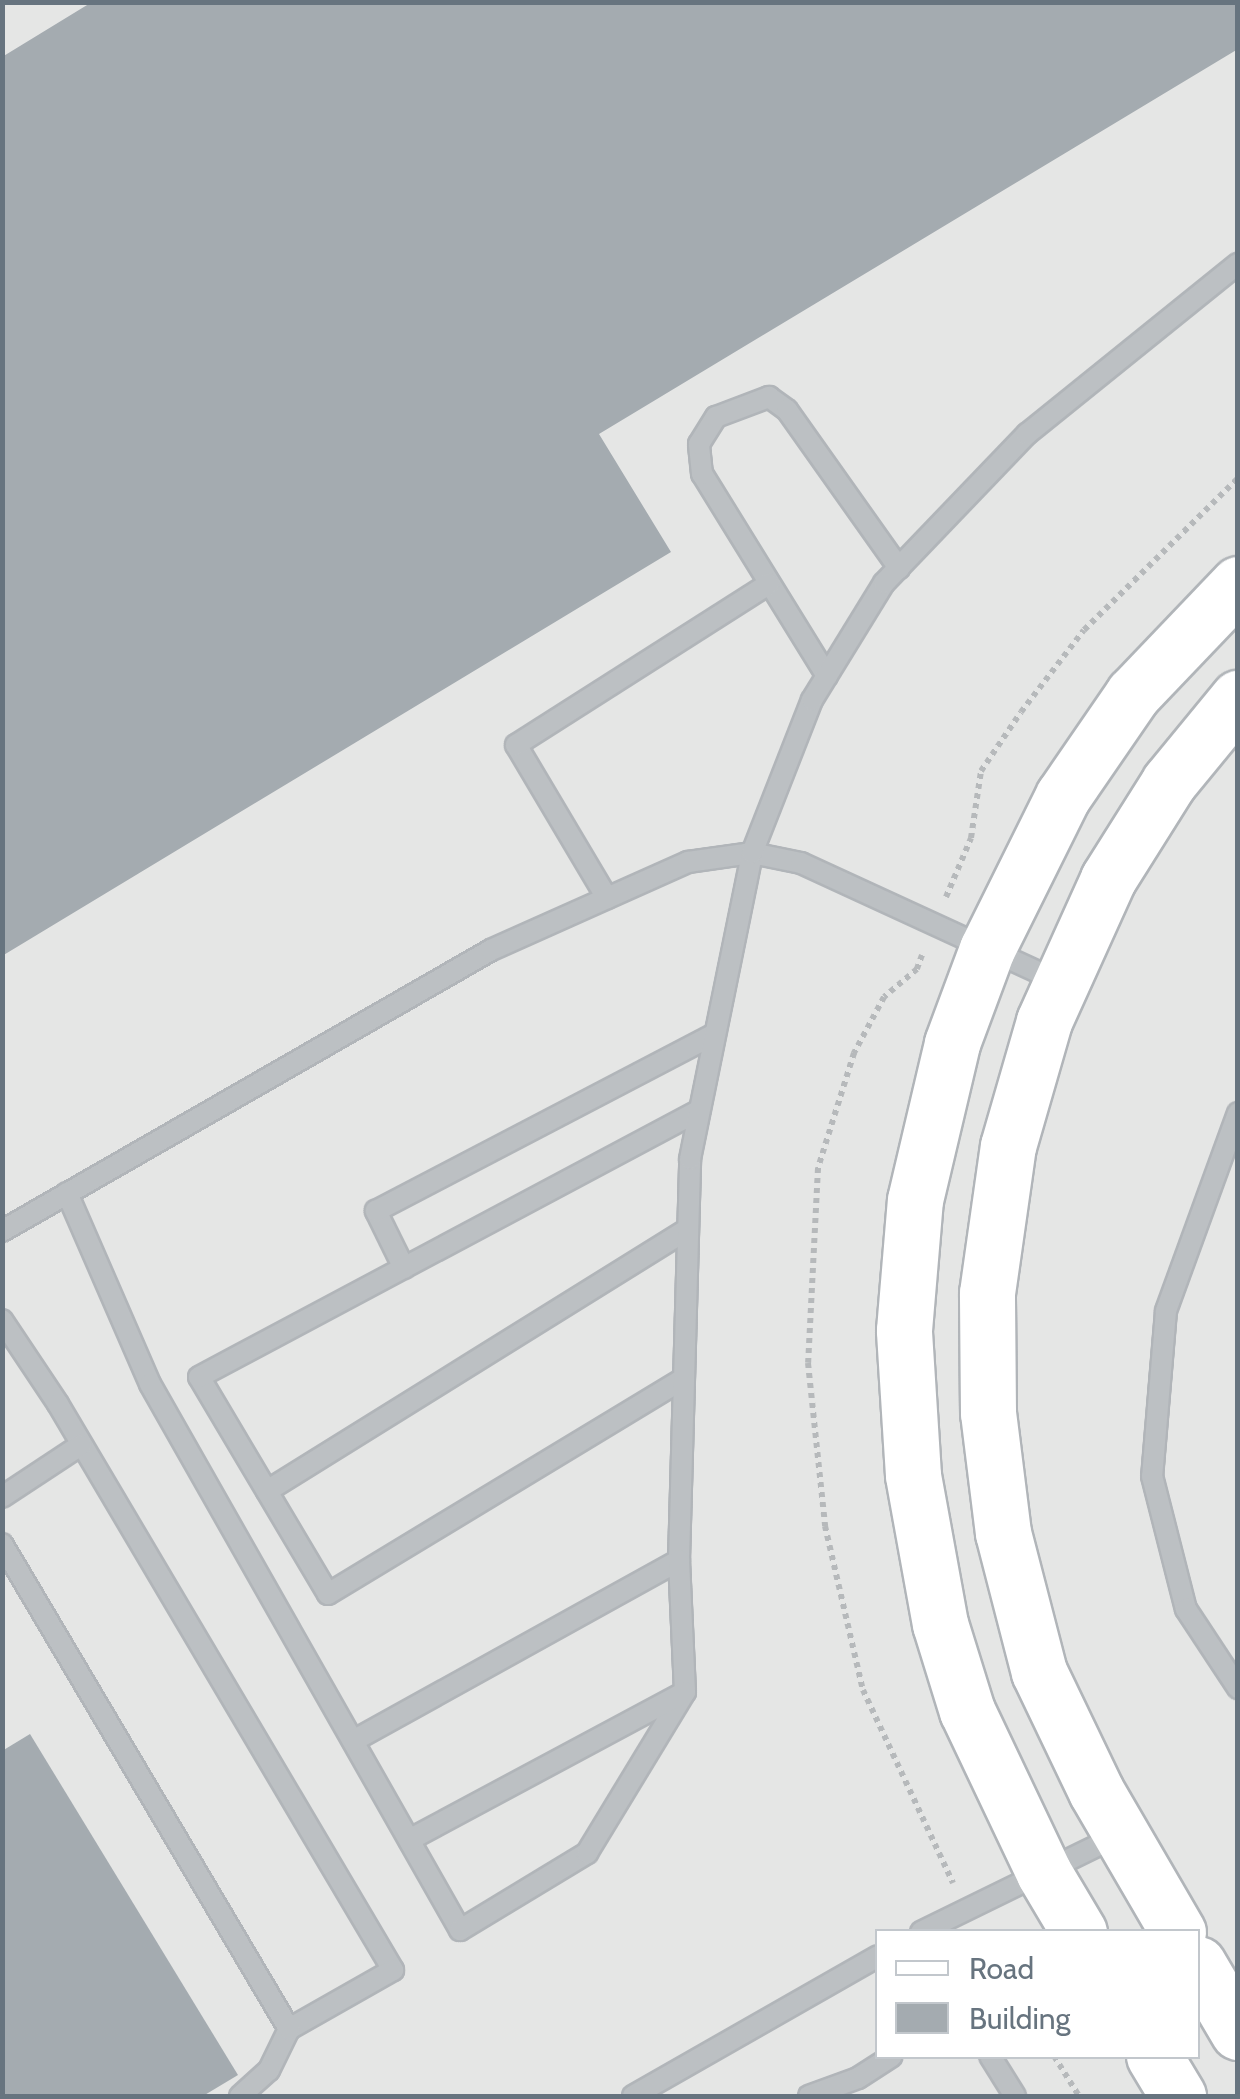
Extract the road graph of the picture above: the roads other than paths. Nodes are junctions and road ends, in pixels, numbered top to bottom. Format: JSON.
{"nodes":[{"id":1,"x":1238,"y":264,"type":"edge"},
{"id":2,"x":899,"y":568,"type":"junction"},
{"id":3,"x":769,"y":584,"type":"junction"},
{"id":4,"x":1238,"y":584,"type":"edge"},
{"id":5,"x":826,"y":676,"type":"junction"},
{"id":6,"x":1238,"y":698,"type":"edge"},
{"id":7,"x":752,"y":853,"type":"junction"},
{"id":8,"x":607,"y":898,"type":"junction"},
{"id":9,"x":987,"y":948,"type":"junction"},
{"id":10,"x":1062,"y":982,"type":"junction"},
{"id":11,"x":712,"y":1035,"type":"junction"},
{"id":12,"x":698,"y":1112,"type":"junction"},
{"id":13,"x":1238,"y":1113,"type":"edge"},
{"id":14,"x":67,"y":1194,"type":"junction"},
{"id":15,"x":687,"y":1230,"type":"junction"},
{"id":16,"x":2,"y":1231,"type":"edge"},
{"id":17,"x":404,"y":1268,"type":"junction"},
{"id":18,"x":2,"y":1320,"type":"edge"},
{"id":19,"x":683,"y":1378,"type":"junction"},
{"id":20,"x":81,"y":1445,"type":"junction"},
{"id":21,"x":267,"y":1492,"type":"junction"},
{"id":22,"x":2,"y":1497,"type":"edge"},
{"id":23,"x":2,"y":1544,"type":"edge"},
{"id":24,"x":678,"y":1560,"type":"junction"},
{"id":25,"x":1238,"y":1688,"type":"edge"},
{"id":26,"x":685,"y":1692,"type":"junction"},
{"id":27,"x":353,"y":1742,"type":"junction"},
{"id":28,"x":1121,"y":1834,"type":"junction"},
{"id":29,"x":409,"y":1840,"type":"junction"},
{"id":30,"x":1044,"y":1873,"type":"junction"},
{"id":31,"x":927,"y":1929,"type":"edge"},
{"id":32,"x":1078,"y":1929,"type":"edge"},
{"id":33,"x":1176,"y":1929,"type":"edge"},
{"id":34,"x":875,"y":1958,"type":"edge"},
{"id":35,"x":1200,"y":1967,"type":"edge"},
{"id":36,"x":288,"y":2030,"type":"junction"},
{"id":37,"x":1238,"y":2032,"type":"edge"},
{"id":38,"x":887,"y":2059,"type":"edge"},
{"id":39,"x":992,"y":2059,"type":"edge"},
{"id":40,"x":1156,"y":2059,"type":"edge"},
{"id":41,"x":240,"y":2096,"type":"edge"},
{"id":42,"x":632,"y":2096,"type":"edge"},
{"id":43,"x":809,"y":2096,"type":"edge"},
{"id":44,"x":1015,"y":2096,"type":"edge"},
{"id":45,"x":1178,"y":2096,"type":"edge"}],
"edges":[{"from":1,"to":2,"type":"lane"},
{"from":2,"to":3,"type":"lane"},
{"from":2,"to":5,"type":"lane"},
{"from":3,"to":5,"type":"lane"},
{"from":3,"to":8,"type":"lane"},
{"from":4,"to":9,"type":"main road"},
{"from":5,"to":7,"type":"lane"},
{"from":6,"to":10,"type":"main road"},
{"from":7,"to":8,"type":"lane"},
{"from":7,"to":9,"type":"lane"},
{"from":7,"to":11,"type":"lane"},
{"from":8,"to":14,"type":"lane"},
{"from":9,"to":10,"type":"lane"},
{"from":9,"to":30,"type":"main road"},
{"from":10,"to":28,"type":"main road"},
{"from":11,"to":12,"type":"lane"},
{"from":11,"to":17,"type":"lane"},
{"from":12,"to":15,"type":"lane"},
{"from":12,"to":17,"type":"lane"},
{"from":13,"to":25,"type":"lane"},
{"from":14,"to":16,"type":"lane"},
{"from":14,"to":27,"type":"lane"},
{"from":15,"to":19,"type":"lane"},
{"from":15,"to":21,"type":"lane"},
{"from":17,"to":21,"type":"lane"},
{"from":18,"to":20,"type":"lane"},
{"from":19,"to":21,"type":"lane"},
{"from":19,"to":24,"type":"lane"},
{"from":20,"to":22,"type":"lane"},
{"from":20,"to":36,"type":"lane"},
{"from":23,"to":36,"type":"lane"},
{"from":24,"to":26,"type":"lane"},
{"from":24,"to":27,"type":"lane"},
{"from":26,"to":29,"type":"lane"},
{"from":26,"to":29,"type":"lane"},
{"from":27,"to":29,"type":"lane"},
{"from":28,"to":30,"type":"lane"},
{"from":28,"to":33,"type":"main road"},
{"from":30,"to":31,"type":"lane"},
{"from":30,"to":32,"type":"main road"},
{"from":34,"to":42,"type":"lane"},
{"from":35,"to":37,"type":"main road"},
{"from":36,"to":41,"type":"lane"},
{"from":38,"to":43,"type":"lane"},
{"from":39,"to":44,"type":"lane"},
{"from":40,"to":45,"type":"main road"}]}
